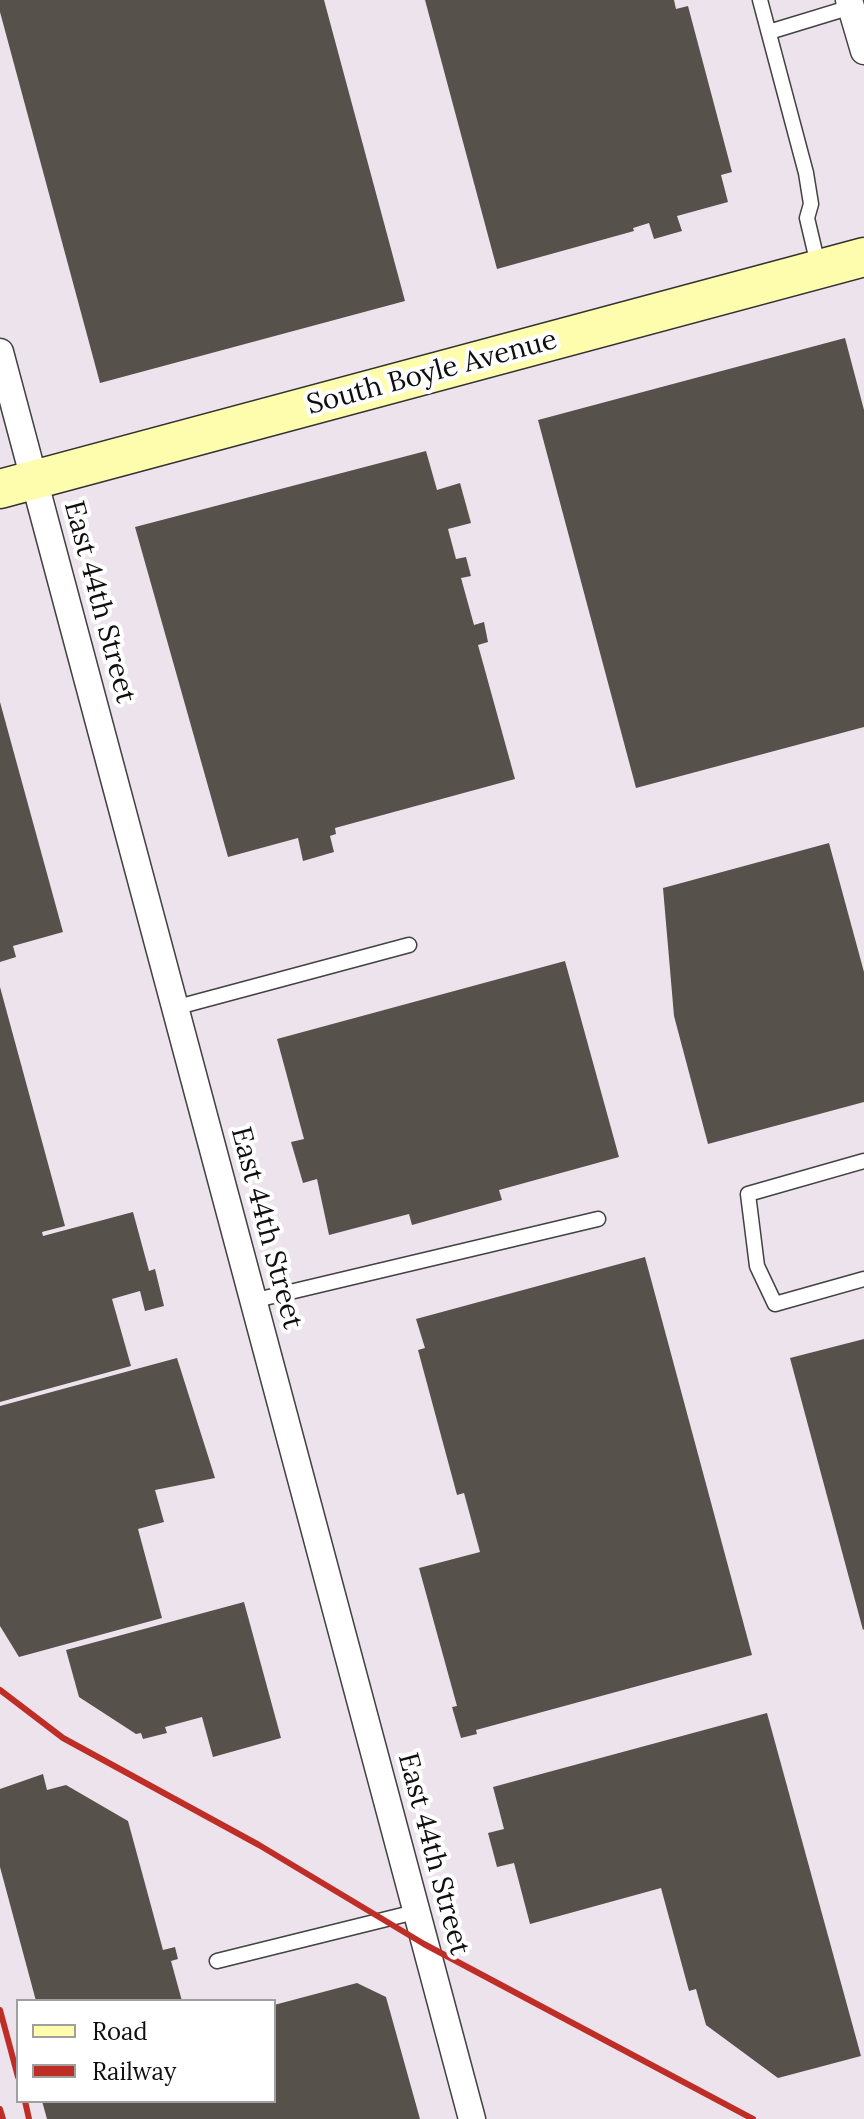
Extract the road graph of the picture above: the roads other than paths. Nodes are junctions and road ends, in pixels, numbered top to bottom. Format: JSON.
{"nodes":[{"id":1,"x":760,"y":0,"type":"edge"},
{"id":2,"x":850,"y":4,"type":"edge"},
{"id":3,"x":769,"y":32,"type":"junction"},
{"id":4,"x":864,"y":51,"type":"edge"},
{"id":5,"x":864,"y":257,"type":"edge"},
{"id":6,"x":819,"y":269,"type":"junction"},
{"id":7,"x":0,"y":352,"type":"edge"},
{"id":8,"x":17,"y":484,"type":"edge"},
{"id":9,"x":409,"y":945,"type":"dead end"},
{"id":10,"x":174,"y":1008,"type":"junction"},
{"id":11,"x":864,"y":1161,"type":"edge"},
{"id":12,"x":598,"y":1219,"type":"dead end"},
{"id":13,"x":864,"y":1279,"type":"edge"},
{"id":14,"x":252,"y":1301,"type":"junction"},
{"id":15,"x":415,"y":1912,"type":"junction"},
{"id":16,"x":217,"y":1961,"type":"dead end"},
{"id":17,"x":472,"y":2119,"type":"edge"}],
"edges":[{"from":1,"to":3,"type":"lane"},
{"from":2,"to":3,"type":"lane"},
{"from":2,"to":4,"type":"street"},
{"from":3,"to":6,"type":"lane"},
{"from":5,"to":6,"type":"street","name":"South Boyle Avenue"},
{"from":6,"to":8,"type":"street","name":"South Boyle Avenue"},
{"from":7,"to":8,"type":"street","name":"East 44th Street"},
{"from":8,"to":10,"type":"street","name":"East 44th Street"},
{"from":9,"to":10,"type":"lane"},
{"from":10,"to":14,"type":"street","name":"East 44th Street"},
{"from":11,"to":13,"type":"lane"},
{"from":12,"to":14,"type":"lane"},
{"from":14,"to":15,"type":"street","name":"East 44th Street"},
{"from":15,"to":16,"type":"lane"},
{"from":15,"to":17,"type":"street","name":"East 44th Street"}]}
